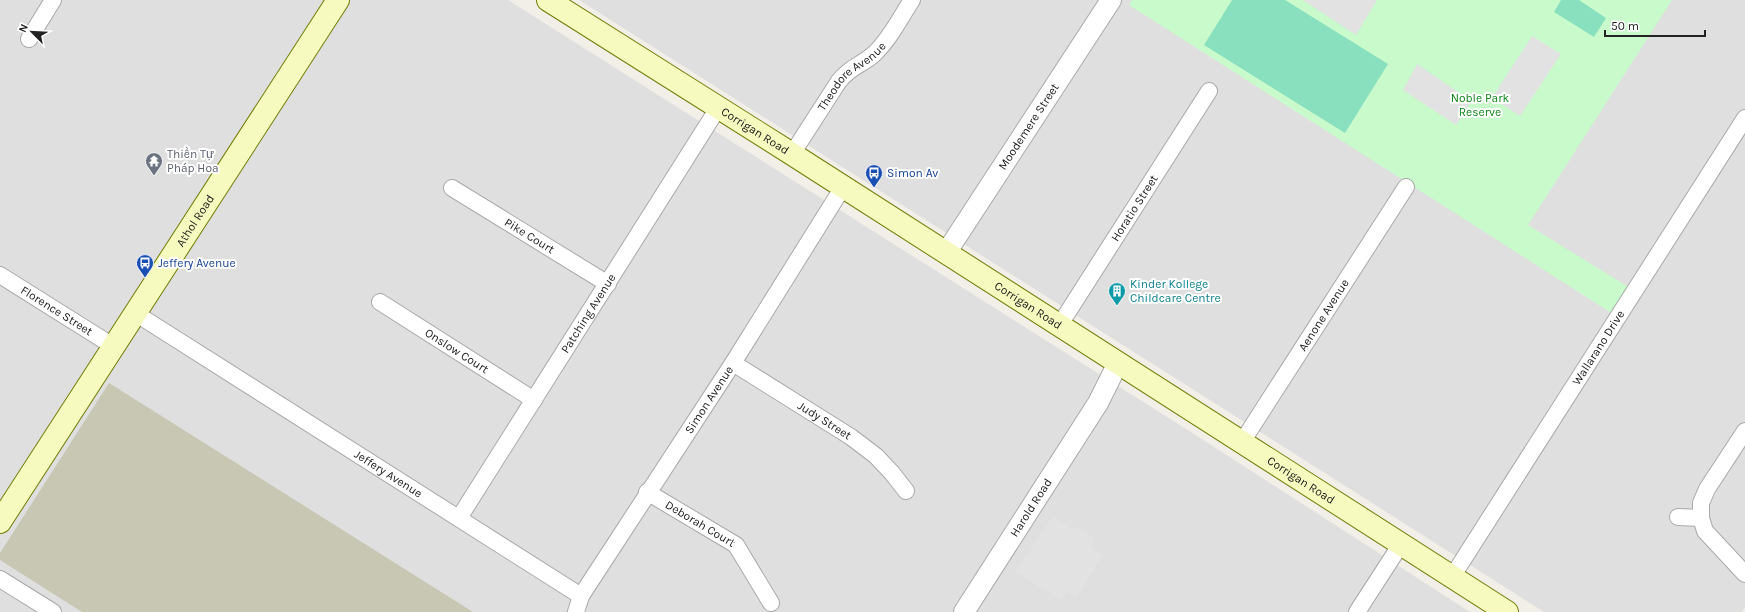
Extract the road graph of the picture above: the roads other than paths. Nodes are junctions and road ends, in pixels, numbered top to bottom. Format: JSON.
{"nodes":[{"id":1,"x":53,"y":0,"type":"edge"},
{"id":2,"x":338,"y":0,"type":"edge"},
{"id":3,"x":548,"y":0,"type":"edge"},
{"id":4,"x":912,"y":0,"type":"edge"},
{"id":5,"x":1111,"y":0,"type":"edge"},
{"id":6,"x":29,"y":39,"type":"dead end"},
{"id":7,"x":1209,"y":91,"type":"dead end"},
{"id":8,"x":718,"y":108,"type":"junction"},
{"id":9,"x":1745,"y":118,"type":"edge"},
{"id":10,"x":792,"y":154,"type":"junction"},
{"id":11,"x":843,"y":187,"type":"junction"},
{"id":12,"x":1406,"y":187,"type":"dead end"},
{"id":13,"x":452,"y":188,"type":"dead end"},
{"id":14,"x":946,"y":254,"type":"junction"},
{"id":15,"x":0,"y":276,"type":"edge"},
{"id":16,"x":608,"y":284,"type":"junction"},
{"id":17,"x":380,"y":302,"type":"dead end"},
{"id":18,"x":135,"y":312,"type":"junction"},
{"id":19,"x":1059,"y":326,"type":"junction"},
{"id":20,"x":113,"y":346,"type":"junction"},
{"id":21,"x":733,"y":364,"type":"junction"},
{"id":22,"x":1122,"y":366,"type":"junction"},
{"id":23,"x":534,"y":400,"type":"junction"},
{"id":24,"x":1745,"y":431,"type":"edge"},
{"id":25,"x":1242,"y":442,"type":"junction"},
{"id":26,"x":906,"y":491,"type":"dead end"},
{"id":27,"x":647,"y":492,"type":"junction"},
{"id":28,"x":1678,"y":517,"type":"dead end"},
{"id":29,"x":459,"y":518,"type":"junction"},
{"id":30,"x":1701,"y":518,"type":"junction"},
{"id":31,"x":0,"y":522,"type":"edge"},
{"id":32,"x":1400,"y":544,"type":"junction"},
{"id":33,"x":1745,"y":574,"type":"edge"},
{"id":34,"x":1452,"y":577,"type":"junction"},
{"id":35,"x":0,"y":579,"type":"edge"},
{"id":36,"x":581,"y":596,"type":"junction"},
{"id":37,"x":771,"y":604,"type":"dead end"},
{"id":38,"x":53,"y":612,"type":"edge"},
{"id":39,"x":576,"y":612,"type":"edge"},
{"id":40,"x":964,"y":612,"type":"edge"},
{"id":41,"x":1357,"y":612,"type":"edge"},
{"id":42,"x":1507,"y":612,"type":"edge"}],
"edges":[{"from":1,"to":6,"type":"street"},
{"from":2,"to":18,"type":"main road","name":"Athol Road"},
{"from":3,"to":8,"type":"main road","name":"Corrigan Road"},
{"from":4,"to":10,"type":"street","name":"Theodore Avenue"},
{"from":5,"to":14,"type":"street","name":"Moodemere Street"},
{"from":7,"to":19,"type":"street","name":"Horatio Street"},
{"from":8,"to":10,"type":"main road","name":"Corrigan Road"},
{"from":8,"to":16,"type":"street","name":"Patching Avenue"},
{"from":9,"to":34,"type":"street","name":"Wallarano Drive"},
{"from":10,"to":11,"type":"main road","name":"Corrigan Road"},
{"from":11,"to":14,"type":"main road","name":"Corrigan Road"},
{"from":11,"to":21,"type":"street","name":"Simon Avenue"},
{"from":12,"to":25,"type":"street","name":"Aenone Avenue"},
{"from":13,"to":16,"type":"street","name":"Pike Court"},
{"from":14,"to":19,"type":"main road","name":"Corrigan Road"},
{"from":15,"to":20,"type":"street","name":"Florence Street"},
{"from":16,"to":23,"type":"street","name":"Patching Avenue"},
{"from":17,"to":23,"type":"street","name":"Onslow Court"},
{"from":18,"to":20,"type":"main road","name":"Athol Road"},
{"from":18,"to":29,"type":"street","name":"Jeffery Avenue"},
{"from":19,"to":22,"type":"main road","name":"Corrigan Road"},
{"from":20,"to":31,"type":"main road","name":"Athol Road"},
{"from":21,"to":26,"type":"street","name":"Judy Street"},
{"from":21,"to":27,"type":"street","name":"Simon Avenue"},
{"from":22,"to":25,"type":"main road","name":"Corrigan Road"},
{"from":22,"to":40,"type":"street","name":"Harold Road"},
{"from":23,"to":29,"type":"street","name":"Patching Avenue"},
{"from":24,"to":30,"type":"street"},
{"from":25,"to":32,"type":"main road","name":"Corrigan Road"},
{"from":27,"to":36,"type":"street","name":"Simon Avenue"},
{"from":27,"to":37,"type":"street","name":"Deborah Court"},
{"from":28,"to":30,"type":"street"},
{"from":29,"to":36,"type":"street","name":"Jeffery Avenue"},
{"from":30,"to":33,"type":"street"},
{"from":32,"to":34,"type":"main road","name":"Corrigan Road"},
{"from":32,"to":41,"type":"street"},
{"from":34,"to":42,"type":"main road","name":"Corrigan Road"},
{"from":35,"to":38,"type":"street"},
{"from":36,"to":39,"type":"street","name":"Simon Avenue"}]}
